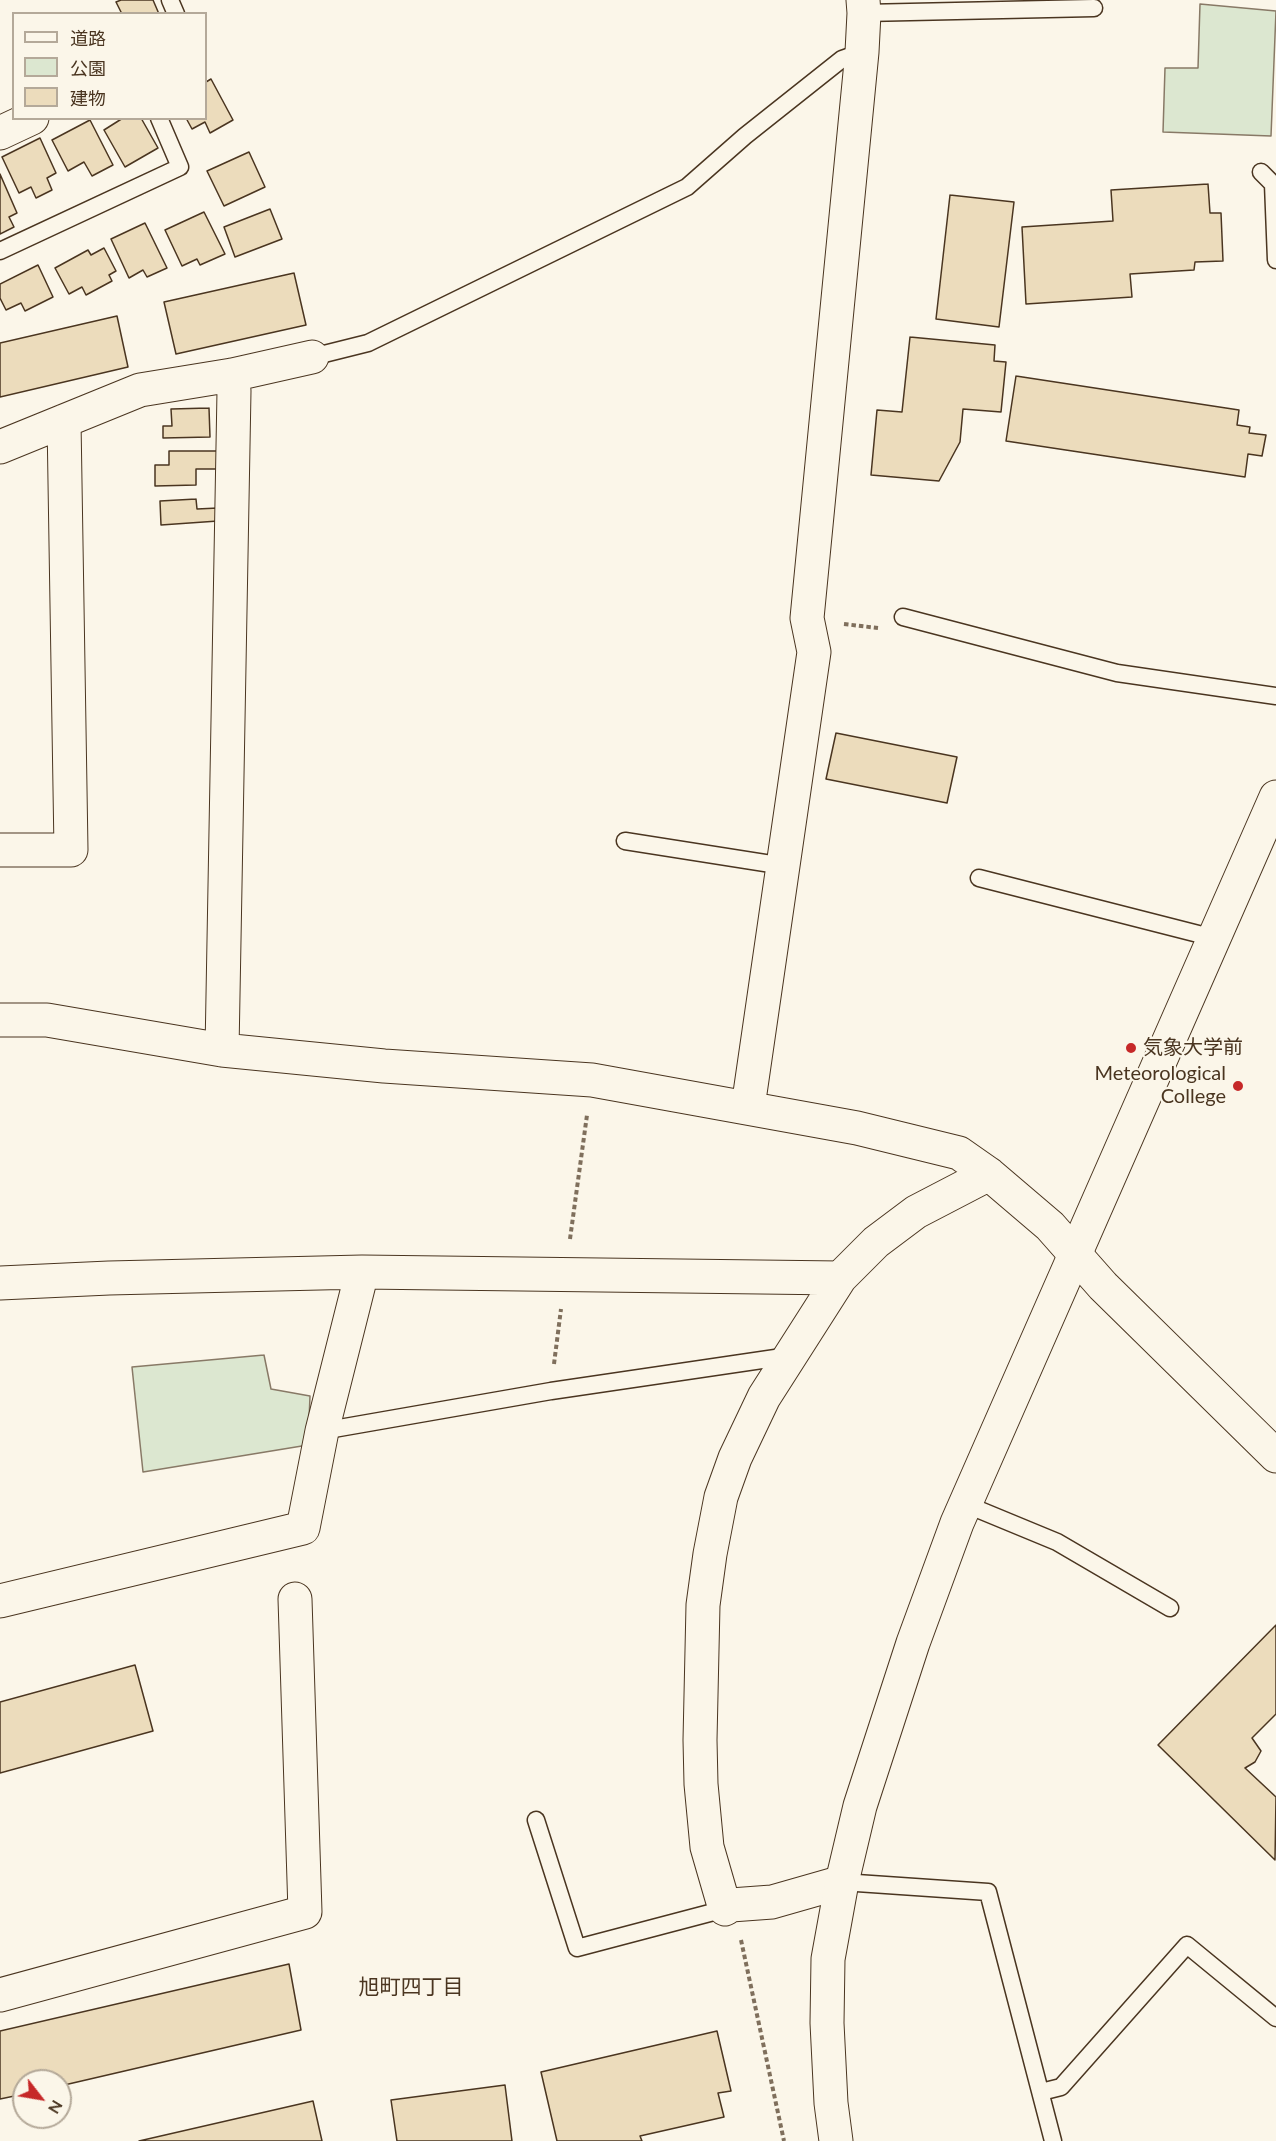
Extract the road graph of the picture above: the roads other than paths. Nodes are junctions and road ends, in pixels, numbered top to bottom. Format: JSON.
{"nodes":[{"id":1,"x":864,"y":7,"type":"edge"},
{"id":2,"x":1094,"y":8,"type":"dead end"},
{"id":3,"x":862,"y":52,"type":"junction"},
{"id":4,"x":28,"y":120,"type":"edge"},
{"id":5,"x":160,"y":120,"type":"edge"},
{"id":6,"x":0,"y":133,"type":"edge"},
{"id":7,"x":1261,"y":172,"type":"dead end"},
{"id":8,"x":0,"y":251,"type":"edge"},
{"id":9,"x":1276,"y":260,"type":"edge"},
{"id":10,"x":312,"y":357,"type":"joint"},
{"id":11,"x":232,"y":375,"type":"junction"},
{"id":12,"x":64,"y":421,"type":"junction"},
{"id":13,"x":0,"y":447,"type":"edge"},
{"id":14,"x":903,"y":617,"type":"road end"},
{"id":15,"x":1276,"y":696,"type":"edge"},
{"id":16,"x":1276,"y":797,"type":"edge"},
{"id":17,"x":625,"y":841,"type":"dead end"},
{"id":18,"x":0,"y":850,"type":"edge"},
{"id":19,"x":784,"y":866,"type":"junction"},
{"id":20,"x":979,"y":878,"type":"dead end"},
{"id":21,"x":1214,"y":938,"type":"junction"},
{"id":22,"x":0,"y":1020,"type":"edge"},
{"id":23,"x":222,"y":1050,"type":"junction"},
{"id":24,"x":748,"y":1107,"type":"junction"},
{"id":25,"x":989,"y":1174,"type":"junction"},
{"id":26,"x":1076,"y":1254,"type":"junction"},
{"id":27,"x":362,"y":1272,"type":"junction"},
{"id":28,"x":840,"y":1278,"type":"junction"},
{"id":29,"x":0,"y":1283,"type":"edge"},
{"id":30,"x":790,"y":1356,"type":"junction"},
{"id":31,"x":322,"y":1431,"type":"junction"},
{"id":32,"x":1276,"y":1456,"type":"edge"},
{"id":33,"x":965,"y":1504,"type":"junction"},
{"id":34,"x":295,"y":1599,"type":"dead end"},
{"id":35,"x":0,"y":1600,"type":"edge"},
{"id":36,"x":1170,"y":1608,"type":"dead end"},
{"id":37,"x":536,"y":1820,"type":"dead end"},
{"id":38,"x":842,"y":1882,"type":"junction"},
{"id":39,"x":728,"y":1907,"type":"junction"},
{"id":40,"x":0,"y":1995,"type":"edge"},
{"id":41,"x":1276,"y":2018,"type":"edge"},
{"id":42,"x":1041,"y":2092,"type":"junction"},
{"id":43,"x":836,"y":2141,"type":"edge"},
{"id":44,"x":1053,"y":2141,"type":"edge"}],
"edges":[{"from":1,"to":2,"type":"lane"},
{"from":1,"to":3,"type":"street"},
{"from":3,"to":10,"type":"lane"},
{"from":3,"to":19,"type":"street"},
{"from":4,"to":6,"type":"street"},
{"from":5,"to":8,"type":"lane"},
{"from":7,"to":9,"type":"lane"},
{"from":10,"to":11,"type":"street"},
{"from":11,"to":12,"type":"street"},
{"from":11,"to":23,"type":"street"},
{"from":12,"to":13,"type":"street"},
{"from":12,"to":18,"type":"street"},
{"from":14,"to":15,"type":"lane"},
{"from":16,"to":21,"type":"street"},
{"from":17,"to":19,"type":"lane"},
{"from":19,"to":24,"type":"street"},
{"from":20,"to":21,"type":"lane"},
{"from":21,"to":26,"type":"street"},
{"from":22,"to":23,"type":"street"},
{"from":23,"to":24,"type":"street"},
{"from":24,"to":25,"type":"street"},
{"from":25,"to":26,"type":"street"},
{"from":25,"to":28,"type":"street"},
{"from":26,"to":32,"type":"street"},
{"from":26,"to":33,"type":"street"},
{"from":27,"to":28,"type":"street"},
{"from":27,"to":29,"type":"street"},
{"from":27,"to":31,"type":"street"},
{"from":28,"to":30,"type":"street"},
{"from":30,"to":31,"type":"lane"},
{"from":30,"to":39,"type":"street"},
{"from":31,"to":35,"type":"street"},
{"from":33,"to":36,"type":"lane"},
{"from":33,"to":38,"type":"street"},
{"from":34,"to":40,"type":"street"},
{"from":37,"to":39,"type":"lane"},
{"from":38,"to":39,"type":"street"},
{"from":38,"to":42,"type":"lane"},
{"from":38,"to":43,"type":"street"},
{"from":41,"to":42,"type":"lane"},
{"from":42,"to":44,"type":"lane"}]}
